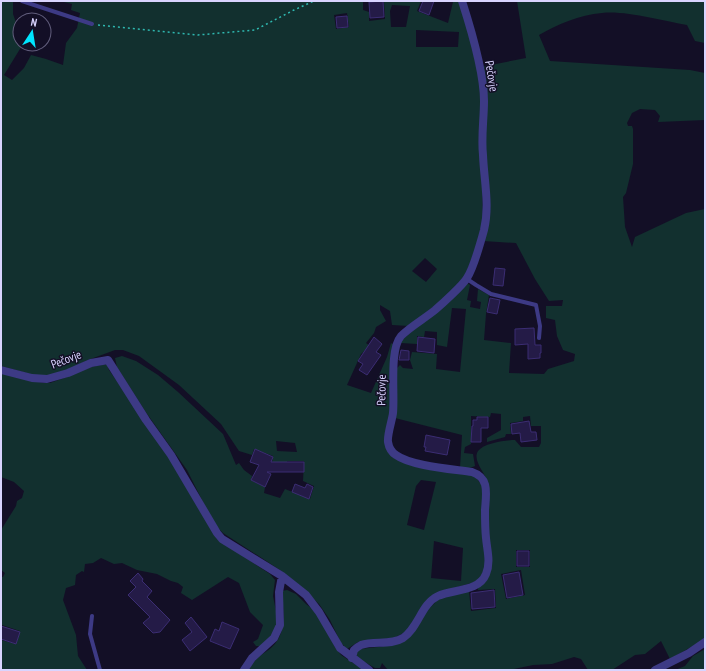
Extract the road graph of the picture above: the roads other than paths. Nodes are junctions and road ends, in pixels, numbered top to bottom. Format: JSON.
{"nodes":[{"id":1,"x":22,"y":1,"type":"edge"},
{"id":2,"x":462,"y":1,"type":"edge"},
{"id":3,"x":92,"y":24,"type":"road end"},
{"id":4,"x":467,"y":279,"type":"junction"},
{"id":5,"x":539,"y":338,"type":"dead end"},
{"id":6,"x":1,"y":370,"type":"edge"},
{"id":7,"x":282,"y":576,"type":"junction"},
{"id":8,"x":92,"y":616,"type":"dead end"},
{"id":9,"x":705,"y":642,"type":"edge"},
{"id":10,"x":352,"y":658,"type":"junction"},
{"id":11,"x":100,"y":670,"type":"edge"},
{"id":12,"x":244,"y":670,"type":"edge"},
{"id":13,"x":369,"y":670,"type":"edge"},
{"id":14,"x":655,"y":670,"type":"edge"}],
"edges":[{"from":1,"to":3,"type":"lane"},
{"from":2,"to":4,"type":"street","name":"Pečovje"},
{"from":4,"to":5,"type":"lane"},
{"from":4,"to":10,"type":"street","name":"Pečovje"},
{"from":6,"to":7,"type":"street","name":"Pečovje"},
{"from":7,"to":10,"type":"street","name":"Pečovje"},
{"from":7,"to":12,"type":"street"},
{"from":8,"to":11,"type":"lane"},
{"from":9,"to":14,"type":"street"},
{"from":10,"to":13,"type":"street","name":"Pečovje"}]}
